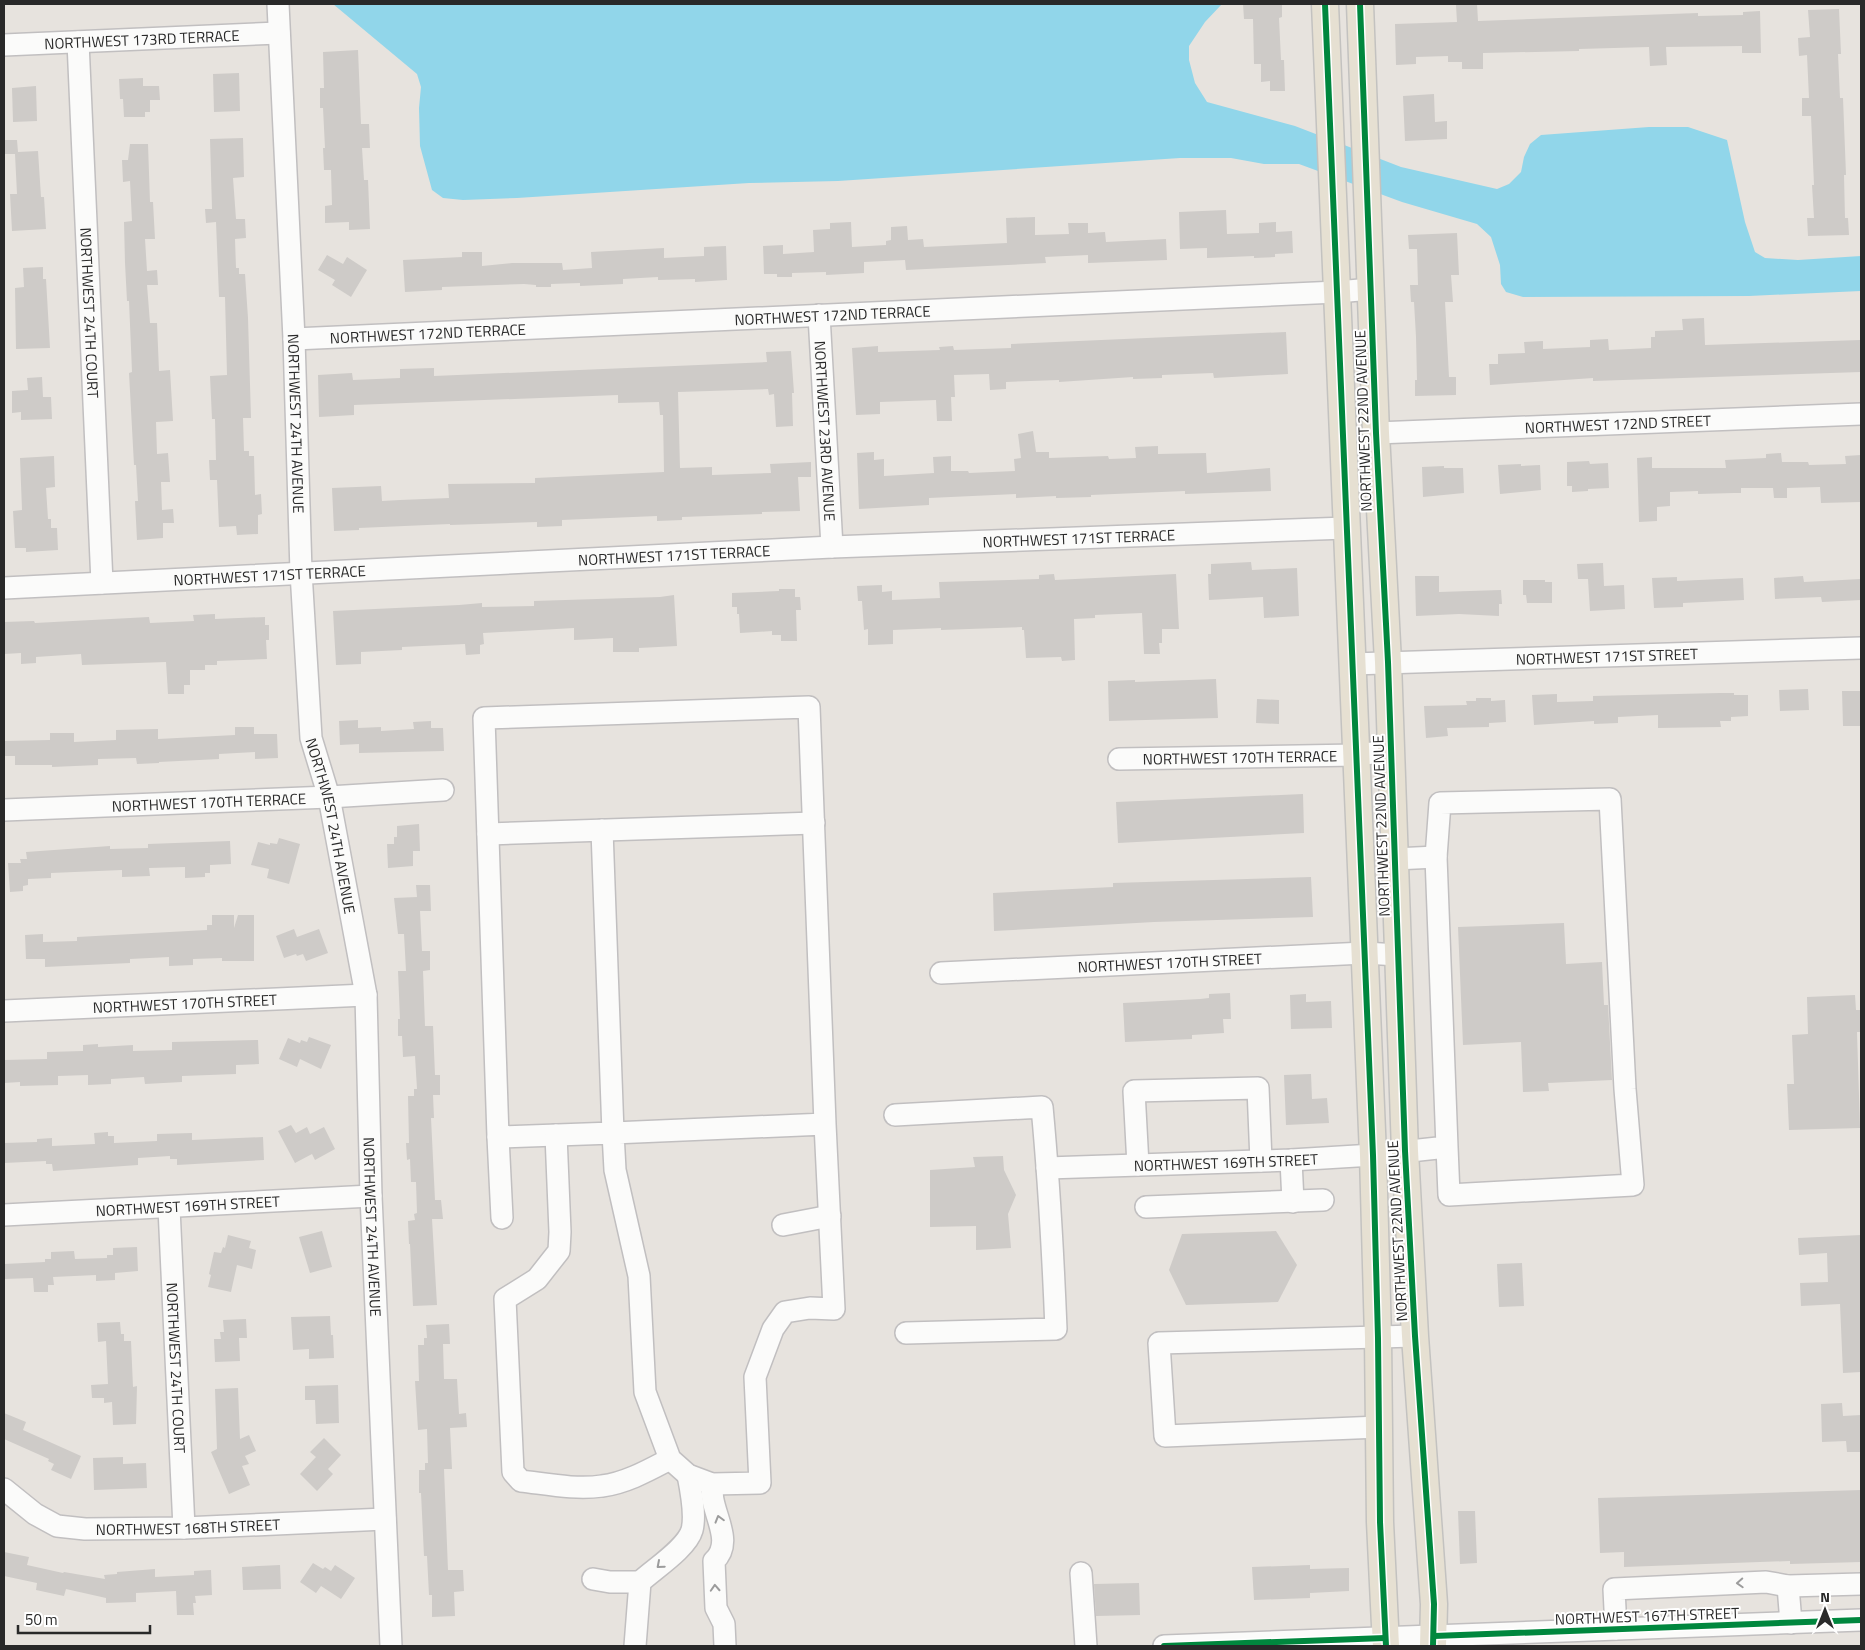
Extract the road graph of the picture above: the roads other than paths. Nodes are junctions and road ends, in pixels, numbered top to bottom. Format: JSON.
{"nodes":[{"id":1,"x":278,"y":4,"type":"edge"},
{"id":2,"x":1325,"y":4,"type":"edge"},
{"id":3,"x":1360,"y":4,"type":"edge"},
{"id":4,"x":279,"y":33,"type":"junction"},
{"id":5,"x":78,"y":42,"type":"junction"},
{"id":6,"x":4,"y":45,"type":"edge"},
{"id":7,"x":1371,"y":289,"type":"junction"},
{"id":8,"x":1337,"y":292,"type":"junction"},
{"id":9,"x":819,"y":315,"type":"junction"},
{"id":10,"x":294,"y":339,"type":"junction"},
{"id":11,"x":1861,"y":414,"type":"edge"},
{"id":12,"x":1376,"y":433,"type":"junction"},
{"id":13,"x":1346,"y":528,"type":"junction"},
{"id":14,"x":832,"y":547,"type":"junction"},
{"id":15,"x":301,"y":572,"type":"junction"},
{"id":16,"x":102,"y":583,"type":"junction"},
{"id":17,"x":4,"y":588,"type":"edge"},
{"id":18,"x":1861,"y":648,"type":"edge"},
{"id":19,"x":1388,"y":662,"type":"junction"},
{"id":20,"x":1352,"y":664,"type":"junction"},
{"id":21,"x":1390,"y":751,"type":"junction"},
{"id":22,"x":1356,"y":755,"type":"junction"},
{"id":23,"x":1119,"y":759,"type":"dead end"},
{"id":24,"x":442,"y":790,"type":"dead end"},
{"id":25,"x":330,"y":798,"type":"junction"},
{"id":26,"x":4,"y":810,"type":"edge"},
{"id":27,"x":814,"y":823,"type":"junction"},
{"id":28,"x":602,"y":830,"type":"junction"},
{"id":29,"x":488,"y":834,"type":"junction"},
{"id":30,"x":1436,"y":857,"type":"junction"},
{"id":31,"x":1394,"y":859,"type":"junction"},
{"id":32,"x":1364,"y":953,"type":"junction"},
{"id":33,"x":1399,"y":955,"type":"junction"},
{"id":34,"x":941,"y":973,"type":"dead end"},
{"id":35,"x":366,"y":995,"type":"junction"},
{"id":36,"x":4,"y":1011,"type":"edge"},
{"id":37,"x":895,"y":1115,"type":"dead end"},
{"id":38,"x":825,"y":1124,"type":"junction"},
{"id":39,"x":613,"y":1132,"type":"junction"},
{"id":40,"x":556,"y":1135,"type":"junction"},
{"id":41,"x":498,"y":1137,"type":"junction"},
{"id":42,"x":1447,"y":1147,"type":"junction"},
{"id":43,"x":1405,"y":1151,"type":"junction"},
{"id":44,"x":1373,"y":1154,"type":"junction"},
{"id":45,"x":1291,"y":1160,"type":"junction"},
{"id":46,"x":1260,"y":1161,"type":"junction"},
{"id":47,"x":1138,"y":1165,"type":"junction"},
{"id":48,"x":1048,"y":1168,"type":"junction"},
{"id":49,"x":371,"y":1196,"type":"junction"},
{"id":50,"x":1323,"y":1200,"type":"dead end"},
{"id":51,"x":1293,"y":1202,"type":"junction"},
{"id":52,"x":1146,"y":1207,"type":"dead end"},
{"id":53,"x":169,"y":1208,"type":"junction"},
{"id":54,"x":4,"y":1215,"type":"edge"},
{"id":55,"x":830,"y":1216,"type":"junction"},
{"id":56,"x":502,"y":1218,"type":"dead end"},
{"id":57,"x":783,"y":1225,"type":"dead end"},
{"id":58,"x":906,"y":1333,"type":"dead end"},
{"id":59,"x":1415,"y":1336,"type":"junction"},
{"id":60,"x":1378,"y":1338,"type":"junction"},
{"id":61,"x":1379,"y":1428,"type":"junction"},
{"id":62,"x":670,"y":1459,"type":"junction"},
{"id":63,"x":688,"y":1475,"type":"junction"},
{"id":64,"x":712,"y":1484,"type":"junction"},
{"id":65,"x":4,"y":1489,"type":"edge"},
{"id":66,"x":385,"y":1519,"type":"junction"},
{"id":67,"x":184,"y":1528,"type":"junction"},
{"id":68,"x":687,"y":1539,"type":"junction"},
{"id":69,"x":722,"y":1549,"type":"junction"},
{"id":70,"x":1082,"y":1573,"type":"dead end"},
{"id":71,"x":602,"y":1580,"type":"dead end"},
{"id":72,"x":640,"y":1582,"type":"junction"},
{"id":73,"x":1861,"y":1584,"type":"edge"},
{"id":74,"x":1788,"y":1586,"type":"junction"},
{"id":75,"x":1861,"y":1620,"type":"edge"},
{"id":76,"x":1791,"y":1623,"type":"junction"},
{"id":77,"x":1616,"y":1629,"type":"junction"},
{"id":78,"x":1433,"y":1641,"type":"edge"},
{"id":79,"x":1385,"y":1642,"type":"edge"},
{"id":80,"x":391,"y":1646,"type":"edge"},
{"id":81,"x":635,"y":1646,"type":"edge"},
{"id":82,"x":725,"y":1646,"type":"edge"},
{"id":83,"x":1086,"y":1646,"type":"edge"},
{"id":84,"x":1164,"y":1646,"type":"edge"}],
"edges":[{"from":1,"to":4,"type":"street","name":"NORTHWEST 24TH AVENUE"},
{"from":2,"to":8,"type":"main road","name":"NORTHWEST 22ND AVENUE"},
{"from":3,"to":7,"type":"main road","name":"NORTHWEST 22ND AVENUE"},
{"from":4,"to":5,"type":"street","name":"NORTHWEST 173RD TERRACE"},
{"from":4,"to":10,"type":"street","name":"NORTHWEST 24TH AVENUE"},
{"from":5,"to":6,"type":"street","name":"NORTHWEST 173RD TERRACE"},
{"from":5,"to":16,"type":"street","name":"NORTHWEST 24TH COURT"},
{"from":7,"to":8,"type":"street","name":"NORTHWEST 172ND TERRACE"},
{"from":7,"to":12,"type":"main road","name":"NORTHWEST 22ND AVENUE"},
{"from":8,"to":9,"type":"street","name":"NORTHWEST 172ND TERRACE"},
{"from":8,"to":13,"type":"main road","name":"NORTHWEST 22ND AVENUE"},
{"from":9,"to":10,"type":"street","name":"NORTHWEST 172ND TERRACE"},
{"from":9,"to":14,"type":"street","name":"NORTHWEST 23RD AVENUE"},
{"from":10,"to":15,"type":"street","name":"NORTHWEST 24TH AVENUE"},
{"from":11,"to":12,"type":"street","name":"NORTHWEST 172ND STREET"},
{"from":12,"to":19,"type":"main road","name":"NORTHWEST 22ND AVENUE"},
{"from":13,"to":14,"type":"street","name":"NORTHWEST 171ST TERRACE"},
{"from":13,"to":20,"type":"main road","name":"NORTHWEST 22ND AVENUE"},
{"from":14,"to":15,"type":"street","name":"NORTHWEST 171ST TERRACE"},
{"from":15,"to":16,"type":"street","name":"NORTHWEST 171ST TERRACE"},
{"from":15,"to":25,"type":"street","name":"NORTHWEST 24TH AVENUE"},
{"from":16,"to":17,"type":"street","name":"NORTHWEST 171ST TERRACE"},
{"from":18,"to":19,"type":"street","name":"NORTHWEST 171ST STREET"},
{"from":19,"to":20,"type":"street","name":"NORTHWEST 171ST STREET"},
{"from":19,"to":21,"type":"main road","name":"NORTHWEST 22ND AVENUE"},
{"from":20,"to":22,"type":"main road","name":"NORTHWEST 22ND AVENUE"},
{"from":21,"to":22,"type":"street","name":"NORTHWEST 170TH TERRACE"},
{"from":21,"to":31,"type":"main road","name":"NORTHWEST 22ND AVENUE"},
{"from":22,"to":23,"type":"street","name":"NORTHWEST 170TH TERRACE"},
{"from":22,"to":32,"type":"main road","name":"NORTHWEST 22ND AVENUE"},
{"from":24,"to":25,"type":"street","name":"NORTHWEST 170TH TERRACE"},
{"from":25,"to":26,"type":"street","name":"NORTHWEST 170TH TERRACE"},
{"from":25,"to":35,"type":"street","name":"NORTHWEST 24TH AVENUE"},
{"from":27,"to":28,"type":"street"},
{"from":27,"to":29,"type":"street"},
{"from":27,"to":38,"type":"street"},
{"from":28,"to":29,"type":"street"},
{"from":28,"to":39,"type":"street"},
{"from":29,"to":41,"type":"street"},
{"from":30,"to":31,"type":"street"},
{"from":30,"to":42,"type":"street"},
{"from":30,"to":42,"type":"street"},
{"from":31,"to":33,"type":"main road","name":"NORTHWEST 22ND AVENUE"},
{"from":32,"to":33,"type":"street","name":"NORTHWEST 170TH STREET"},
{"from":32,"to":34,"type":"street","name":"NORTHWEST 170TH STREET"},
{"from":32,"to":44,"type":"main road","name":"NORTHWEST 22ND AVENUE"},
{"from":33,"to":43,"type":"main road","name":"NORTHWEST 22ND AVENUE"},
{"from":35,"to":36,"type":"street","name":"NORTHWEST 170TH STREET"},
{"from":35,"to":49,"type":"street","name":"NORTHWEST 24TH AVENUE"},
{"from":37,"to":48,"type":"street"},
{"from":38,"to":39,"type":"street"},
{"from":38,"to":55,"type":"street"},
{"from":39,"to":40,"type":"street"},
{"from":39,"to":62,"type":"street"},
{"from":40,"to":41,"type":"street"},
{"from":40,"to":62,"type":"street"},
{"from":41,"to":56,"type":"street"},
{"from":42,"to":43,"type":"street","name":"NORTHWEST 169TH STREET"},
{"from":43,"to":44,"type":"street","name":"NORTHWEST 169TH STREET"},
{"from":43,"to":59,"type":"main road","name":"NORTHWEST 22ND AVENUE"},
{"from":44,"to":45,"type":"street","name":"NORTHWEST 169TH STREET"},
{"from":44,"to":60,"type":"main road","name":"NORTHWEST 22ND AVENUE"},
{"from":45,"to":46,"type":"street","name":"NORTHWEST 169TH STREET"},
{"from":45,"to":51,"type":"street"},
{"from":46,"to":47,"type":"street","name":"NORTHWEST 169TH STREET"},
{"from":46,"to":47,"type":"street"},
{"from":47,"to":48,"type":"street","name":"NORTHWEST 169TH STREET"},
{"from":48,"to":58,"type":"street"},
{"from":49,"to":53,"type":"street","name":"NORTHWEST 169TH STREET"},
{"from":49,"to":66,"type":"street","name":"NORTHWEST 24TH AVENUE"},
{"from":50,"to":51,"type":"street"},
{"from":51,"to":52,"type":"street"},
{"from":53,"to":54,"type":"street","name":"NORTHWEST 169TH STREET"},
{"from":53,"to":67,"type":"street","name":"NORTHWEST 24TH COURT"},
{"from":55,"to":57,"type":"street"},
{"from":55,"to":64,"type":"street"},
{"from":59,"to":60,"type":"street"},
{"from":59,"to":78,"type":"main road","name":"NORTHWEST 22ND AVENUE"},
{"from":60,"to":61,"type":"main road","name":"NORTHWEST 22ND AVENUE"},
{"from":60,"to":61,"type":"street"},
{"from":61,"to":79,"type":"main road","name":"NORTHWEST 22ND AVENUE"},
{"from":62,"to":63,"type":"street"},
{"from":63,"to":64,"type":"street"},
{"from":63,"to":68,"type":"street"},
{"from":69,"to":64,"type":"street","one_way":true},
{"from":65,"to":67,"type":"street","name":"NORTHWEST 168TH STREET"},
{"from":66,"to":67,"type":"street","name":"NORTHWEST 168TH STREET"},
{"from":66,"to":80,"type":"street","name":"NORTHWEST 24TH AVENUE"},
{"from":68,"to":69,"type":"street"},
{"from":68,"to":72,"type":"street","one_way":true},
{"from":82,"to":69,"type":"street","one_way":true},
{"from":70,"to":83,"type":"street"},
{"from":71,"to":72,"type":"street"},
{"from":72,"to":81,"type":"street"},
{"from":73,"to":74,"type":"street"},
{"from":74,"to":76,"type":"street"},
{"from":74,"to":77,"type":"street","one_way":true},
{"from":75,"to":76,"type":"street","name":"NORTHWEST 167TH STREET"},
{"from":76,"to":77,"type":"street","name":"NORTHWEST 167TH STREET"},
{"from":77,"to":78,"type":"street","name":"NORTHWEST 167TH STREET"},
{"from":78,"to":79,"type":"street","name":"NORTHWEST 167TH STREET"},
{"from":79,"to":84,"type":"street","name":"NORTHWEST 167TH STREET"}]}
